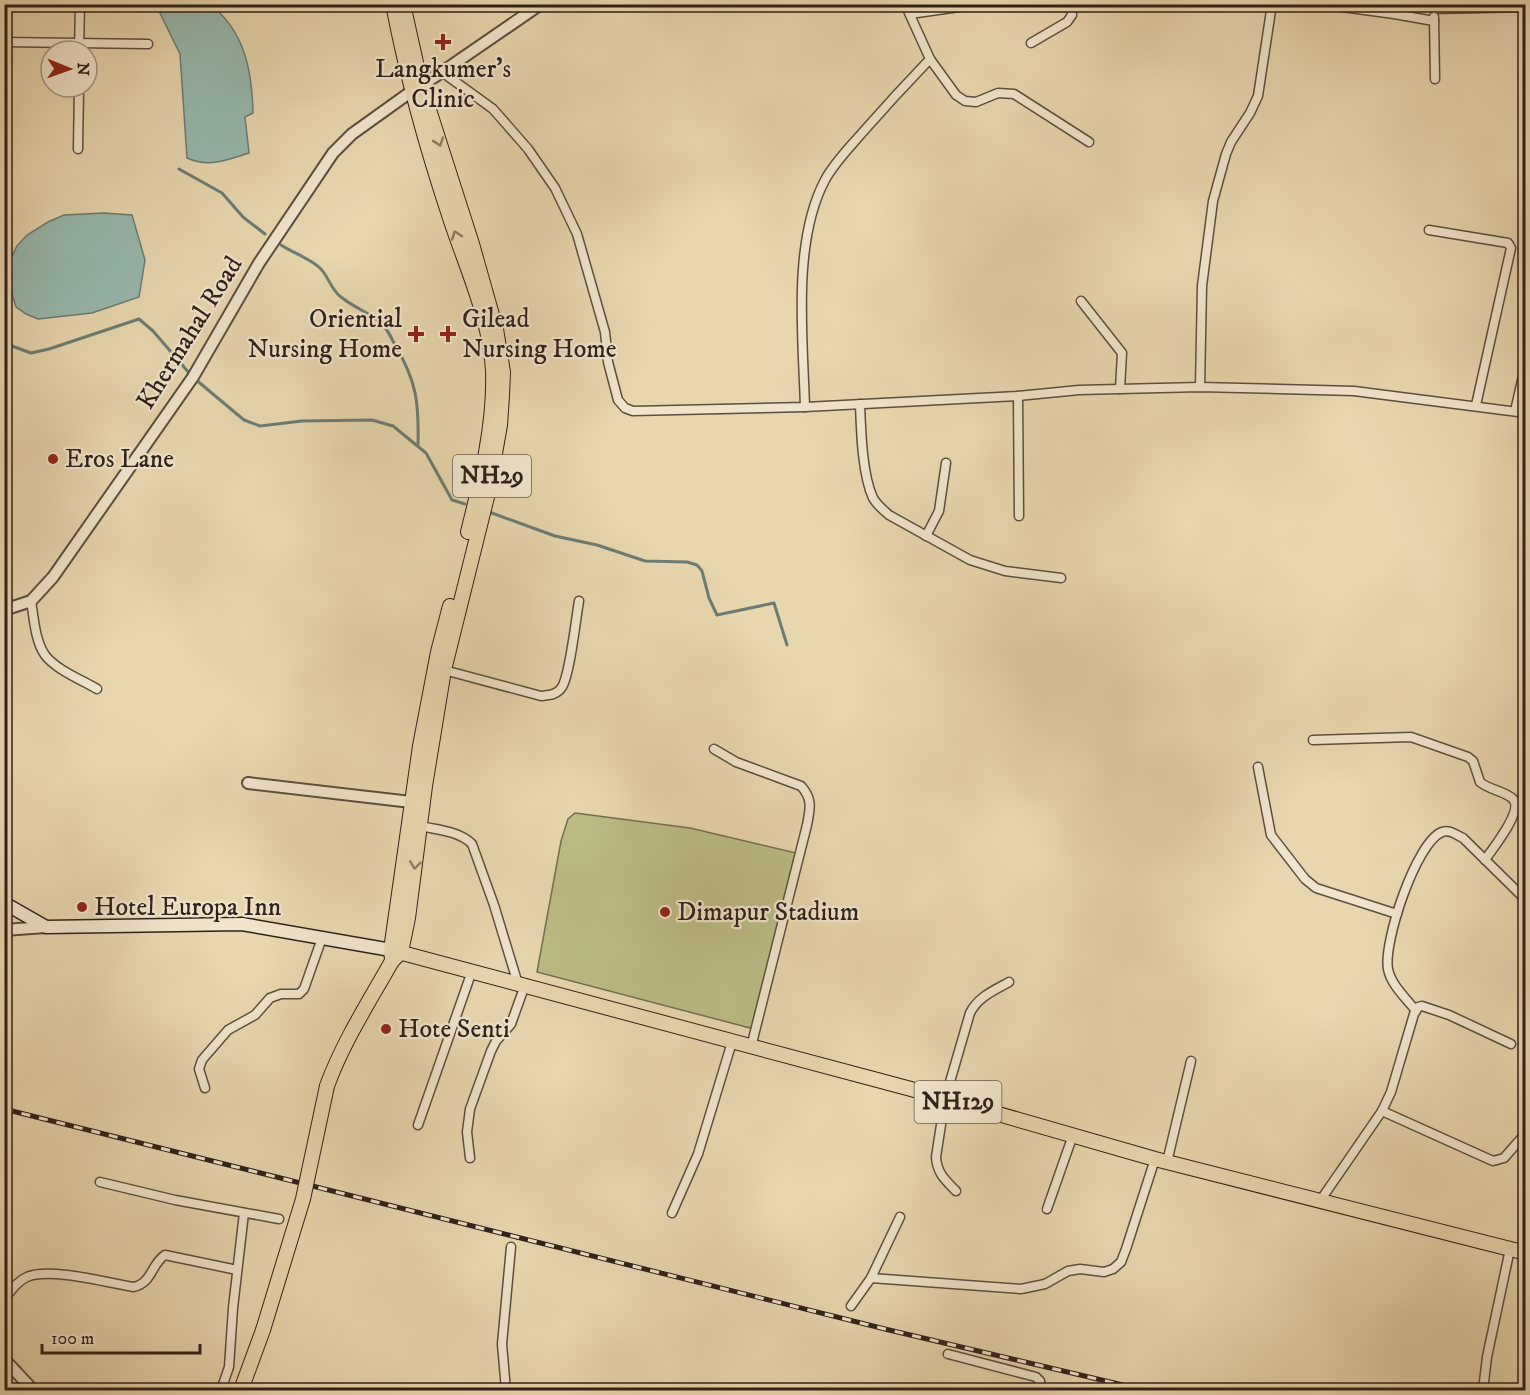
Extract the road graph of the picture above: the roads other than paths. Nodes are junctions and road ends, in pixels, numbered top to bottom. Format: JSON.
{"nodes":[{"id":1,"x":80,"y":4,"type":"edge"},
{"id":2,"x":393,"y":4,"type":"edge"},
{"id":3,"x":403,"y":4,"type":"edge"},
{"id":4,"x":541,"y":4,"type":"edge"},
{"id":5,"x":905,"y":4,"type":"edge"},
{"id":6,"x":980,"y":4,"type":"edge"},
{"id":7,"x":1071,"y":4,"type":"edge"},
{"id":8,"x":1272,"y":4,"type":"edge"},
{"id":9,"x":1320,"y":4,"type":"edge"},
{"id":10,"x":1434,"y":7,"type":"edge"},
{"id":11,"x":1526,"y":8,"type":"edge"},
{"id":12,"x":910,"y":14,"type":"junction"},
{"id":13,"x":1434,"y":21,"type":"junction"},
{"id":14,"x":79,"y":39,"type":"edge"},
{"id":15,"x":4,"y":42,"type":"edge"},
{"id":16,"x":1031,"y":42,"type":"dead end"},
{"id":17,"x":39,"y":44,"type":"edge"},
{"id":18,"x":148,"y":44,"type":"dead end"},
{"id":19,"x":99,"y":46,"type":"edge"},
{"id":20,"x":930,"y":59,"type":"junction"},
{"id":21,"x":442,"y":72,"type":"junction"},
{"id":22,"x":1434,"y":79,"type":"dead end"},
{"id":23,"x":416,"y":88,"type":"junction"},
{"id":24,"x":79,"y":99,"type":"edge"},
{"id":25,"x":1089,"y":142,"type":"dead end"},
{"id":26,"x":78,"y":149,"type":"dead end"},
{"id":27,"x":1429,"y":230,"type":"dead end"},
{"id":28,"x":1081,"y":301,"type":"dead end"},
{"id":29,"x":1526,"y":363,"type":"edge"},
{"id":30,"x":1200,"y":387,"type":"junction"},
{"id":31,"x":1119,"y":389,"type":"junction"},
{"id":32,"x":1018,"y":396,"type":"junction"},
{"id":33,"x":860,"y":404,"type":"junction"},
{"id":34,"x":1476,"y":405,"type":"junction"},
{"id":35,"x":805,"y":407,"type":"junction"},
{"id":36,"x":1515,"y":411,"type":"junction"},
{"id":37,"x":1526,"y":413,"type":"edge"},
{"id":38,"x":946,"y":463,"type":"dead end"},
{"id":39,"x":1019,"y":516,"type":"dead end"},
{"id":40,"x":927,"y":536,"type":"junction"},
{"id":41,"x":1061,"y":578,"type":"dead end"},
{"id":42,"x":31,"y":601,"type":"junction"},
{"id":43,"x":579,"y":601,"type":"dead end"},
{"id":44,"x":4,"y":610,"type":"edge"},
{"id":45,"x":444,"y":670,"type":"junction"},
{"id":46,"x":97,"y":689,"type":"dead end"},
{"id":47,"x":1313,"y":740,"type":"dead end"},
{"id":48,"x":714,"y":749,"type":"dead end"},
{"id":49,"x":1258,"y":767,"type":"dead end"},
{"id":50,"x":248,"y":783,"type":"dead end"},
{"id":51,"x":411,"y":802,"type":"junction"},
{"id":52,"x":420,"y":826,"type":"junction"},
{"id":53,"x":1485,"y":860,"type":"junction"},
{"id":54,"x":1526,"y":900,"type":"edge"},
{"id":55,"x":4,"y":903,"type":"edge"},
{"id":56,"x":1397,"y":914,"type":"junction"},
{"id":57,"x":46,"y":927,"type":"junction"},
{"id":58,"x":4,"y":930,"type":"edge"},
{"id":59,"x":322,"y":938,"type":"junction"},
{"id":60,"x":395,"y":955,"type":"junction"},
{"id":61,"x":472,"y":971,"type":"junction"},
{"id":62,"x":1009,"y":982,"type":"dead end"},
{"id":63,"x":522,"y":985,"type":"junction"},
{"id":64,"x":1416,"y":1011,"type":"junction"},
{"id":65,"x":732,"y":1042,"type":"junction"},
{"id":66,"x":1511,"y":1044,"type":"dead end"},
{"id":67,"x":751,"y":1047,"type":"junction"},
{"id":68,"x":1191,"y":1061,"type":"dead end"},
{"id":69,"x":205,"y":1088,"type":"dead end"},
{"id":70,"x":945,"y":1099,"type":"junction"},
{"id":71,"x":1382,"y":1111,"type":"junction"},
{"id":72,"x":418,"y":1125,"type":"dead end"},
{"id":73,"x":1526,"y":1133,"type":"edge"},
{"id":74,"x":1073,"y":1135,"type":"junction"},
{"id":75,"x":470,"y":1158,"type":"dead end"},
{"id":76,"x":1161,"y":1160,"type":"junction"},
{"id":77,"x":100,"y":1182,"type":"dead end"},
{"id":78,"x":956,"y":1191,"type":"dead end"},
{"id":79,"x":1320,"y":1201,"type":"junction"},
{"id":80,"x":1047,"y":1209,"type":"dead end"},
{"id":81,"x":244,"y":1213,"type":"junction"},
{"id":82,"x":672,"y":1213,"type":"dead end"},
{"id":83,"x":900,"y":1217,"type":"dead end"},
{"id":84,"x":279,"y":1219,"type":"dead end"},
{"id":85,"x":511,"y":1247,"type":"dead end"},
{"id":86,"x":1510,"y":1249,"type":"junction"},
{"id":87,"x":1526,"y":1253,"type":"edge"},
{"id":88,"x":237,"y":1270,"type":"junction"},
{"id":89,"x":871,"y":1278,"type":"junction"},
{"id":90,"x":4,"y":1299,"type":"edge"},
{"id":91,"x":851,"y":1306,"type":"dead end"},
{"id":92,"x":948,"y":1354,"type":"dead end"},
{"id":93,"x":4,"y":1359,"type":"edge"},
{"id":94,"x":28,"y":1389,"type":"edge"},
{"id":95,"x":221,"y":1390,"type":"edge"},
{"id":96,"x":241,"y":1390,"type":"edge"},
{"id":97,"x":506,"y":1390,"type":"edge"},
{"id":98,"x":1041,"y":1390,"type":"edge"},
{"id":99,"x":1483,"y":1390,"type":"edge"}],
"edges":[{"from":1,"to":14,"type":"street"},
{"from":2,"to":23,"type":"main road","number":"NH29"},
{"from":3,"to":23,"type":"main road","number":"NH29"},
{"from":4,"to":21,"type":"street","name":"Khermahal Road"},
{"from":5,"to":12,"type":"street"},
{"from":6,"to":12,"type":"street"},
{"from":7,"to":16,"type":"street"},
{"from":8,"to":30,"type":"street"},
{"from":9,"to":13,"type":"street"},
{"from":10,"to":11,"type":"street"},
{"from":10,"to":13,"type":"street"},
{"from":12,"to":20,"type":"street"},
{"from":13,"to":22,"type":"street"},
{"from":15,"to":17,"type":"street"},
{"from":18,"to":19,"type":"street"},
{"from":20,"to":25,"type":"street"},
{"from":20,"to":35,"type":"street"},
{"from":21,"to":23,"type":"street","name":"Khermahal Road"},
{"from":21,"to":35,"type":"street"},
{"from":23,"to":42,"type":"street","name":"Khermahal Road"},
{"from":23,"to":45,"type":"main road","number":"NH29","one_way":true},
{"from":51,"to":23,"type":"main road","number":"NH29","one_way":true},
{"from":24,"to":26,"type":"street"},
{"from":27,"to":34,"type":"street"},
{"from":28,"to":31,"type":"street"},
{"from":29,"to":36,"type":"street"},
{"from":30,"to":31,"type":"street"},
{"from":30,"to":34,"type":"street"},
{"from":31,"to":32,"type":"street"},
{"from":32,"to":33,"type":"street"},
{"from":32,"to":39,"type":"street"},
{"from":33,"to":35,"type":"street"},
{"from":33,"to":40,"type":"street"},
{"from":34,"to":36,"type":"street"},
{"from":36,"to":37,"type":"street"},
{"from":38,"to":40,"type":"street"},
{"from":40,"to":41,"type":"street"},
{"from":42,"to":44,"type":"street","name":"Khermahal Road"},
{"from":42,"to":46,"type":"street"},
{"from":43,"to":45,"type":"street"},
{"from":45,"to":52,"type":"main road","number":"NH29"},
{"from":47,"to":53,"type":"street"},
{"from":48,"to":67,"type":"street"},
{"from":49,"to":56,"type":"street"},
{"from":50,"to":51,"type":"street"},
{"from":51,"to":60,"type":"main road","number":"NH29"},
{"from":52,"to":60,"type":"main road","number":"NH29","one_way":true},
{"from":52,"to":63,"type":"street"},
{"from":53,"to":54,"type":"street"},
{"from":53,"to":56,"type":"street"},
{"from":55,"to":57,"type":"main road"},
{"from":56,"to":64,"type":"street"},
{"from":57,"to":58,"type":"street"},
{"from":57,"to":59,"type":"main road"},
{"from":59,"to":60,"type":"main road"},
{"from":59,"to":69,"type":"street"},
{"from":60,"to":61,"type":"main road","number":"NH129"},
{"from":60,"to":96,"type":"main road","bridge":true},
{"from":61,"to":63,"type":"main road","number":"NH129"},
{"from":61,"to":72,"type":"street"},
{"from":62,"to":70,"type":"street"},
{"from":63,"to":65,"type":"main road","number":"NH129"},
{"from":63,"to":75,"type":"street"},
{"from":64,"to":66,"type":"street"},
{"from":64,"to":71,"type":"street"},
{"from":65,"to":67,"type":"main road","number":"NH129"},
{"from":65,"to":82,"type":"street"},
{"from":67,"to":70,"type":"main road","number":"NH129"},
{"from":68,"to":76,"type":"street"},
{"from":70,"to":74,"type":"main road","number":"NH129"},
{"from":70,"to":78,"type":"street"},
{"from":71,"to":73,"type":"street"},
{"from":71,"to":79,"type":"street"},
{"from":74,"to":76,"type":"main road","number":"NH129"},
{"from":74,"to":80,"type":"street"},
{"from":76,"to":79,"type":"main road","number":"NH129"},
{"from":76,"to":89,"type":"street"},
{"from":77,"to":81,"type":"street"},
{"from":79,"to":86,"type":"main road","number":"NH129"},
{"from":81,"to":84,"type":"street"},
{"from":81,"to":88,"type":"street"},
{"from":83,"to":89,"type":"street"},
{"from":85,"to":97,"type":"street"},
{"from":86,"to":87,"type":"main road","number":"NH129"},
{"from":86,"to":99,"type":"street"},
{"from":88,"to":90,"type":"street"},
{"from":88,"to":95,"type":"street"},
{"from":89,"to":91,"type":"street"},
{"from":92,"to":98,"type":"street"},
{"from":93,"to":94,"type":"street"}]}
